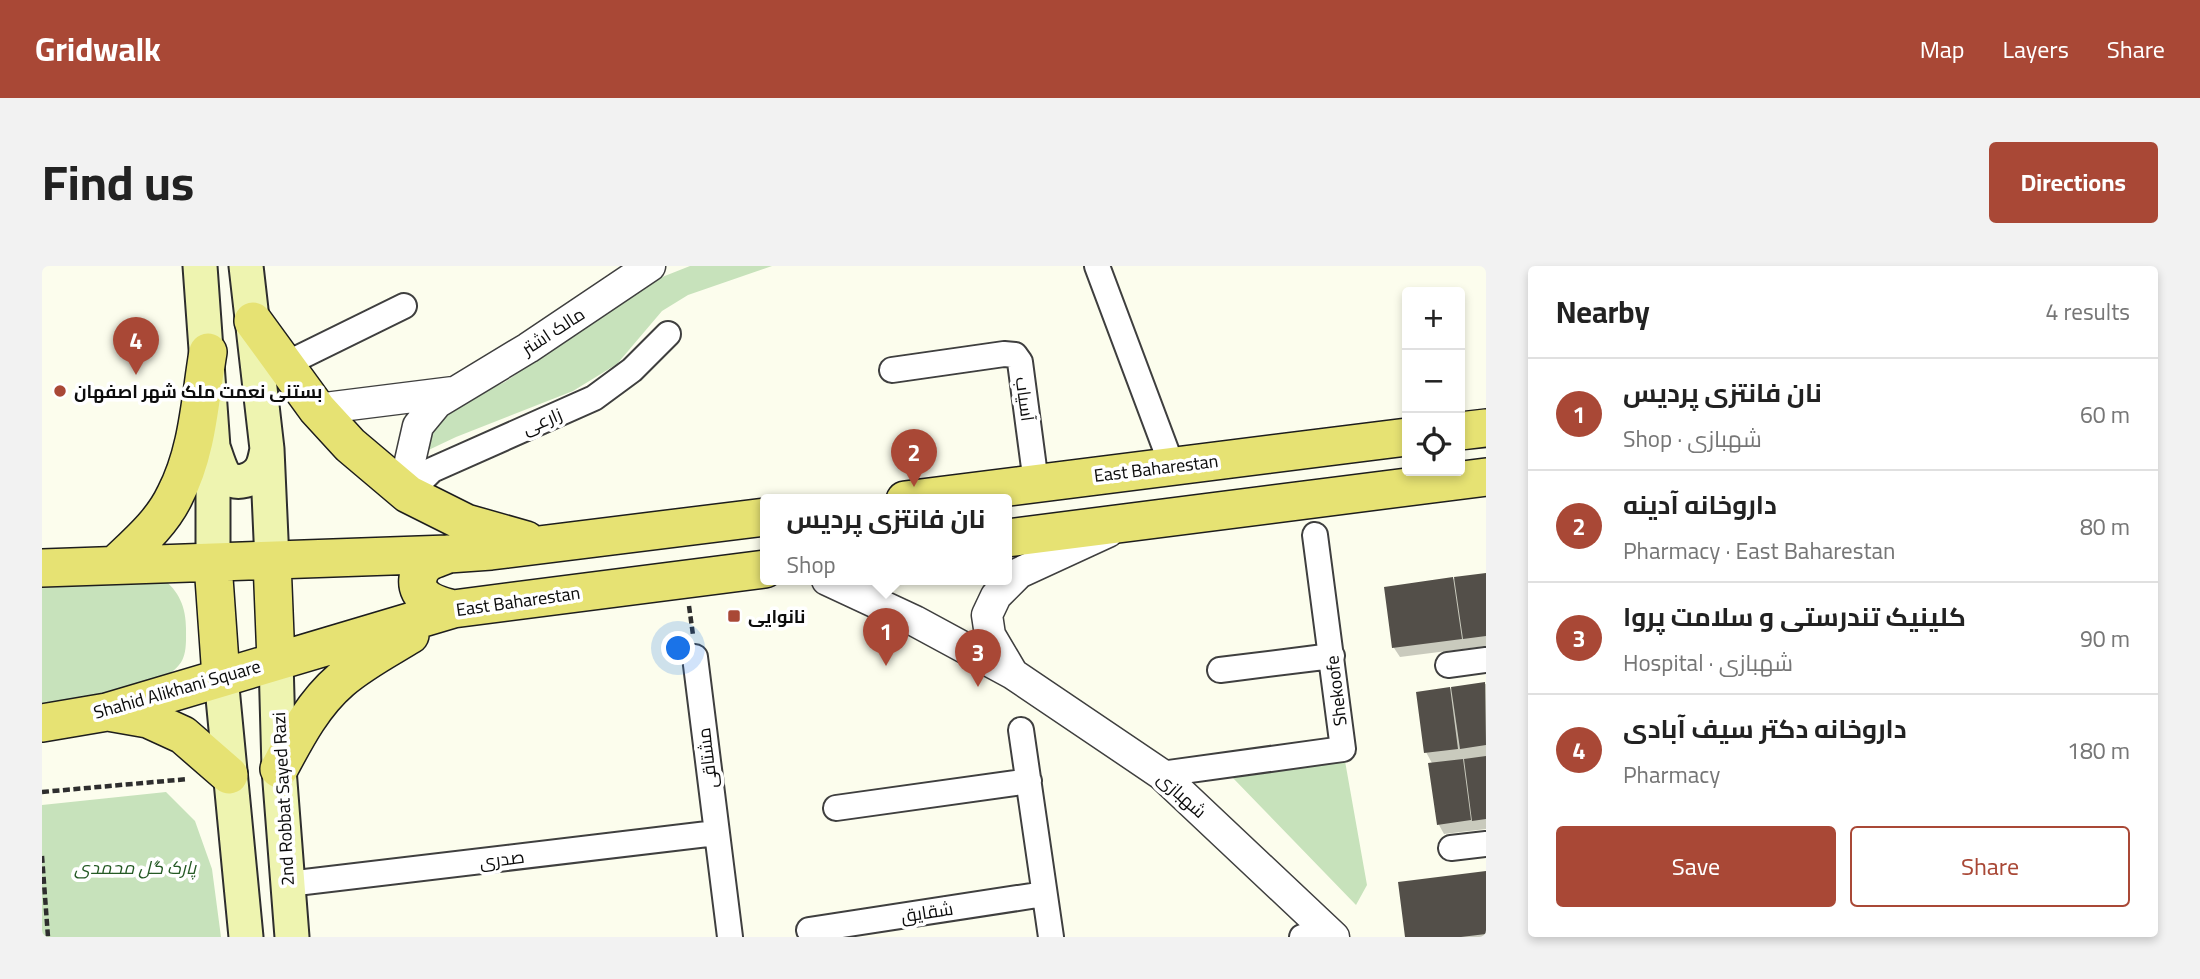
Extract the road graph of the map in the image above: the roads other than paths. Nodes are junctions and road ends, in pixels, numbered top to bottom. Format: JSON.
{"nodes":[{"id":1,"x":200,"y":266,"type":"edge"},
{"id":2,"x":246,"y":266,"type":"edge"},
{"id":3,"x":650,"y":266,"type":"edge"},
{"id":4,"x":1097,"y":266,"type":"edge"},
{"id":5,"x":404,"y":306,"type":"dead end"},
{"id":6,"x":253,"y":321,"type":"junction"},
{"id":7,"x":668,"y":334,"type":"dead end"},
{"id":8,"x":208,"y":352,"type":"junction"},
{"id":9,"x":284,"y":365,"type":"junction"},
{"id":10,"x":892,"y":370,"type":"dead end"},
{"id":11,"x":453,"y":392,"type":"junction"},
{"id":12,"x":317,"y":409,"type":"junction"},
{"id":13,"x":1486,"y":428,"type":"edge"},
{"id":14,"x":1465,"y":430,"type":"edge"},
{"id":15,"x":1402,"y":438,"type":"edge"},
{"id":16,"x":213,"y":447,"type":"junction"},
{"id":17,"x":267,"y":449,"type":"junction"},
{"id":18,"x":1172,"y":466,"type":"junction"},
{"id":19,"x":1486,"y":477,"type":"edge"},
{"id":20,"x":1036,"y":484,"type":"junction"},
{"id":21,"x":408,"y":494,"type":"junction"},
{"id":22,"x":954,"y":494,"type":"edge"},
{"id":23,"x":760,"y":518,"type":"edge"},
{"id":24,"x":1129,"y":522,"type":"junction"},
{"id":25,"x":1315,"y":535,"type":"dead end"},
{"id":26,"x":1012,"y":537,"type":"edge"},
{"id":27,"x":544,"y":545,"type":"junction"},
{"id":28,"x":448,"y":554,"type":"junction"},
{"id":29,"x":272,"y":561,"type":"junction"},
{"id":30,"x":213,"y":564,"type":"junction"},
{"id":31,"x":115,"y":565,"type":"junction"},
{"id":32,"x":42,"y":568,"type":"edge"},
{"id":33,"x":760,"y":570,"type":"edge"},
{"id":34,"x":1012,"y":580,"type":"edge"},
{"id":35,"x":838,"y":585,"type":"edge"},
{"id":36,"x":1007,"y":585,"type":"edge"},
{"id":37,"x":453,"y":610,"type":"junction"},
{"id":38,"x":1332,"y":656,"type":"junction"},
{"id":39,"x":695,"y":657,"type":"road end"},
{"id":40,"x":1486,"y":660,"type":"edge"},
{"id":41,"x":276,"y":661,"type":"junction"},
{"id":42,"x":1448,"y":665,"type":"dead end"},
{"id":43,"x":1220,"y":670,"type":"dead end"},
{"id":44,"x":1013,"y":674,"type":"junction"},
{"id":45,"x":221,"y":677,"type":"junction"},
{"id":46,"x":107,"y":712,"type":"junction"},
{"id":47,"x":42,"y":723,"type":"edge"},
{"id":48,"x":1021,"y":730,"type":"dead end"},
{"id":49,"x":279,"y":769,"type":"junction"},
{"id":50,"x":1161,"y":774,"type":"junction"},
{"id":51,"x":229,"y":775,"type":"junction"},
{"id":52,"x":1028,"y":781,"type":"junction"},
{"id":53,"x":836,"y":808,"type":"dead end"},
{"id":54,"x":716,"y":833,"type":"junction"},
{"id":55,"x":1486,"y":844,"type":"edge"},
{"id":56,"x":1451,"y":848,"type":"dead end"},
{"id":57,"x":288,"y":884,"type":"junction"},
{"id":58,"x":1045,"y":894,"type":"junction"},
{"id":59,"x":809,"y":930,"type":"dead end"},
{"id":60,"x":1320,"y":934,"type":"edge"},
{"id":61,"x":246,"y":937,"type":"edge"},
{"id":62,"x":292,"y":937,"type":"edge"},
{"id":63,"x":730,"y":937,"type":"edge"},
{"id":64,"x":1051,"y":937,"type":"edge"}],
"edges":[{"from":1,"to":8,"type":"main road"},
{"from":2,"to":6,"type":"main road"},
{"from":3,"to":11,"type":"street","name":"مالک اشتر"},
{"from":4,"to":18,"type":"street"},
{"from":5,"to":9,"type":"street"},
{"from":6,"to":9,"type":"main road"},
{"from":6,"to":17,"type":"main road"},
{"from":7,"to":21,"type":"street","name":"زارعی"},
{"from":8,"to":16,"type":"main road"},
{"from":8,"to":31,"type":"main road"},
{"from":9,"to":12,"type":"main road"},
{"from":10,"to":20,"type":"street","name":"آسیاب"},
{"from":11,"to":12,"type":"street"},
{"from":11,"to":21,"type":"street"},
{"from":12,"to":21,"type":"main road"},
{"from":13,"to":14,"type":"main road"},
{"from":15,"to":18,"type":"main road","name":"East Baharestan"},
{"from":16,"to":17,"type":"main road"},
{"from":16,"to":30,"type":"main road"},
{"from":17,"to":29,"type":"main road"},
{"from":18,"to":20,"type":"main road","name":"East Baharestan"},
{"from":19,"to":24,"type":"main road"},
{"from":20,"to":22,"type":"main road","name":"East Baharestan"},
{"from":21,"to":27,"type":"main road"},
{"from":23,"to":27,"type":"main road"},
{"from":24,"to":26,"type":"main road"},
{"from":24,"to":34,"type":"street","name":"شهبازی"},
{"from":25,"to":38,"type":"street","name":"Shekoofe"},
{"from":27,"to":28,"type":"main road"},
{"from":28,"to":29,"type":"main road"},
{"from":28,"to":37,"type":"main road"},
{"from":29,"to":30,"type":"main road"},
{"from":29,"to":41,"type":"main road","name":"Shahid Alikhani Square"},
{"from":30,"to":31,"type":"main road"},
{"from":30,"to":45,"type":"main road"},
{"from":31,"to":32,"type":"main road"},
{"from":33,"to":37,"type":"main road","name":"East Baharestan"},
{"from":35,"to":44,"type":"street","name":"شهبازی"},
{"from":36,"to":44,"type":"street","name":"شهبازی"},
{"from":37,"to":41,"type":"main road","name":"East Baharestan"},
{"from":37,"to":49,"type":"main road"},
{"from":38,"to":43,"type":"street"},
{"from":38,"to":50,"type":"street","name":"Shekoofe"},
{"from":39,"to":54,"type":"street","name":"مشتاقی"},
{"from":40,"to":42,"type":"street"},
{"from":41,"to":45,"type":"main road","name":"Shahid Alikhani Square"},
{"from":41,"to":49,"type":"main road","name":"2nd Robbat Sayed Razi"},
{"from":44,"to":50,"type":"street","name":"شهبازی"},
{"from":45,"to":46,"type":"main road","name":"Shahid Alikhani Square"},
{"from":45,"to":51,"type":"main road"},
{"from":46,"to":47,"type":"main road","name":"Shahid Alikhani Square"},
{"from":46,"to":51,"type":"main road"},
{"from":48,"to":52,"type":"street"},
{"from":49,"to":57,"type":"main road","name":"2nd Robbat Sayed Razi"},
{"from":50,"to":60,"type":"street","name":"شهبازی"},
{"from":51,"to":61,"type":"main road"},
{"from":52,"to":53,"type":"street"},
{"from":52,"to":58,"type":"street"},
{"from":54,"to":57,"type":"street","name":"صدری"},
{"from":54,"to":63,"type":"street","name":"مشتاقی"},
{"from":55,"to":56,"type":"street"},
{"from":57,"to":62,"type":"main road","name":"2nd Robbat Sayed Razi"},
{"from":58,"to":59,"type":"street","name":"شقایق"},
{"from":58,"to":64,"type":"street"}]}
